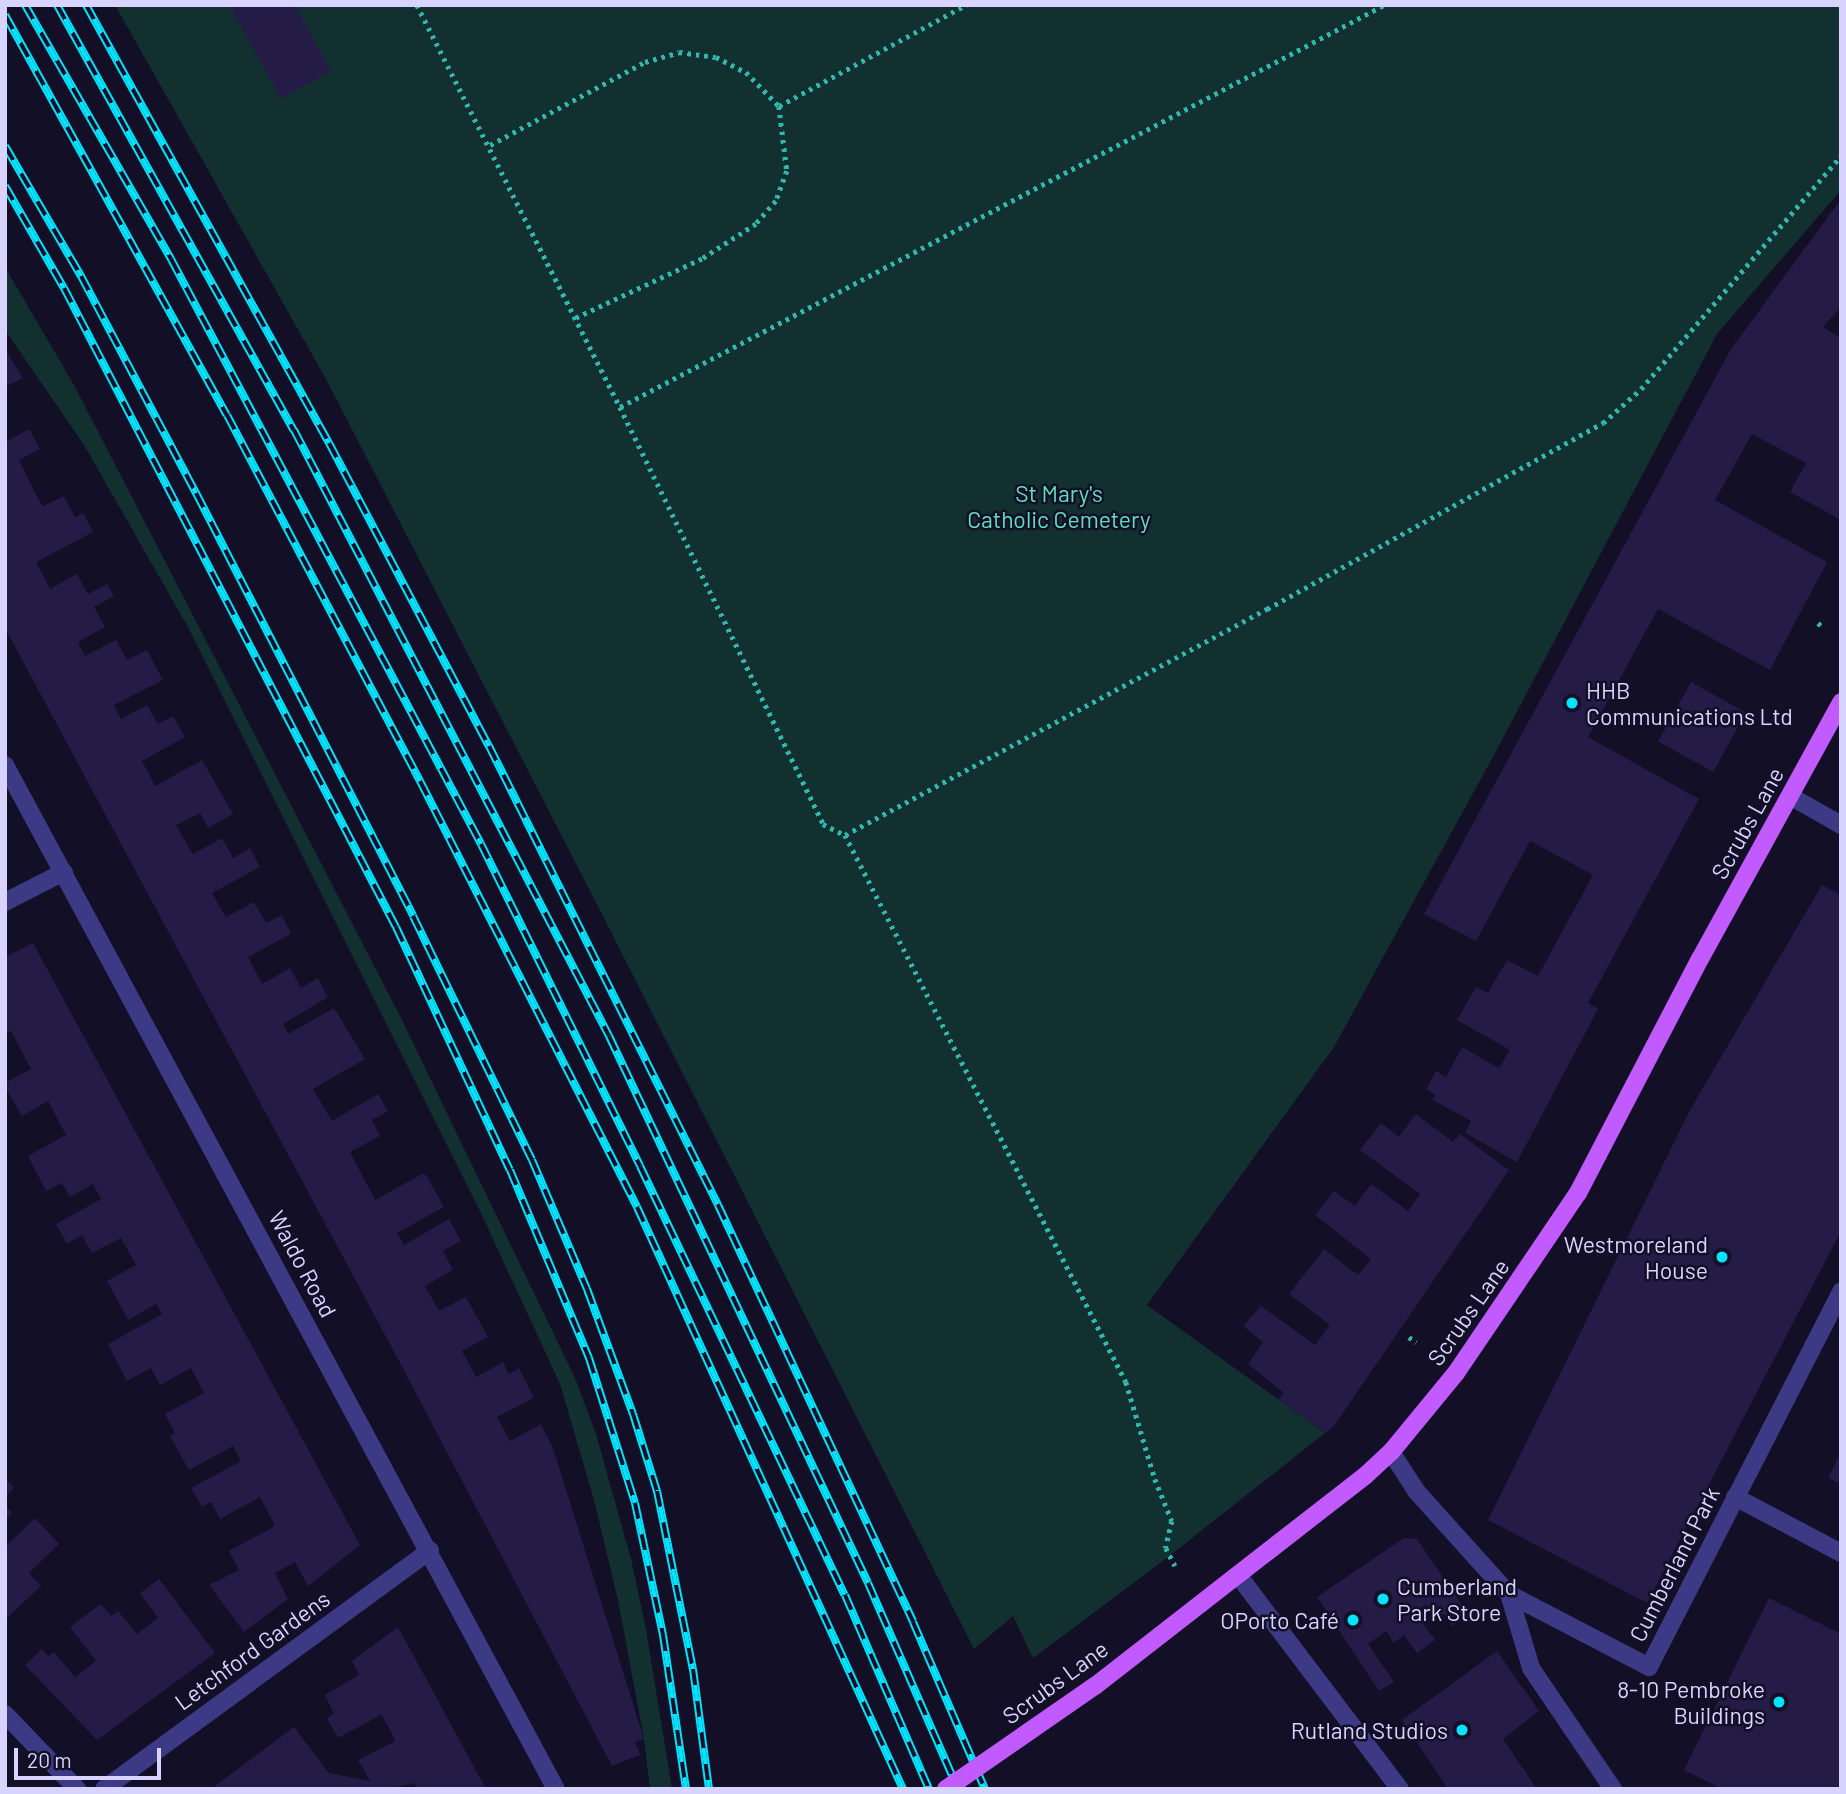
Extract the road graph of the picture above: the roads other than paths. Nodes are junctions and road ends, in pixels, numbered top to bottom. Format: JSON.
{"nodes":[{"id":1,"x":1841,"y":702,"type":"edge"},
{"id":2,"x":5,"y":765,"type":"edge"},
{"id":3,"x":1790,"y":796,"type":"junction"},
{"id":4,"x":1841,"y":825,"type":"edge"},
{"id":5,"x":64,"y":872,"type":"junction"},
{"id":6,"x":5,"y":902,"type":"edge"},
{"id":7,"x":1841,"y":1291,"type":"edge"},
{"id":8,"x":1391,"y":1452,"type":"junction"},
{"id":9,"x":1735,"y":1497,"type":"junction"},
{"id":10,"x":430,"y":1550,"type":"junction"},
{"id":11,"x":1841,"y":1553,"type":"edge"},
{"id":12,"x":1238,"y":1575,"type":"junction"},
{"id":13,"x":1510,"y":1594,"type":"junction"},
{"id":14,"x":5,"y":1714,"type":"edge"},
{"id":15,"x":77,"y":1789,"type":"edge"},
{"id":16,"x":104,"y":1789,"type":"edge"},
{"id":17,"x":556,"y":1789,"type":"edge"},
{"id":18,"x":946,"y":1789,"type":"edge"},
{"id":19,"x":1400,"y":1789,"type":"edge"},
{"id":20,"x":1613,"y":1789,"type":"edge"}],
"edges":[{"from":1,"to":3,"type":"main road","name":"Scrubs Lane"},
{"from":2,"to":5,"type":"street","name":"Waldo Road"},
{"from":3,"to":4,"type":"street"},
{"from":3,"to":8,"type":"main road","name":"Scrubs Lane"},
{"from":5,"to":6,"type":"street"},
{"from":5,"to":10,"type":"street","name":"Waldo Road"},
{"from":7,"to":9,"type":"street","name":"Cumberland Park"},
{"from":8,"to":12,"type":"main road","name":"Scrubs Lane"},
{"from":8,"to":13,"type":"street","name":"Cumberland Park"},
{"from":9,"to":11,"type":"street"},
{"from":9,"to":13,"type":"street","name":"Cumberland Park"},
{"from":10,"to":16,"type":"street","name":"Letchford Gardens"},
{"from":10,"to":17,"type":"street","name":"Waldo Road"},
{"from":12,"to":18,"type":"main road","name":"Scrubs Lane","bridge":true},
{"from":12,"to":19,"type":"street"},
{"from":13,"to":20,"type":"street"},
{"from":14,"to":15,"type":"street"}]}
